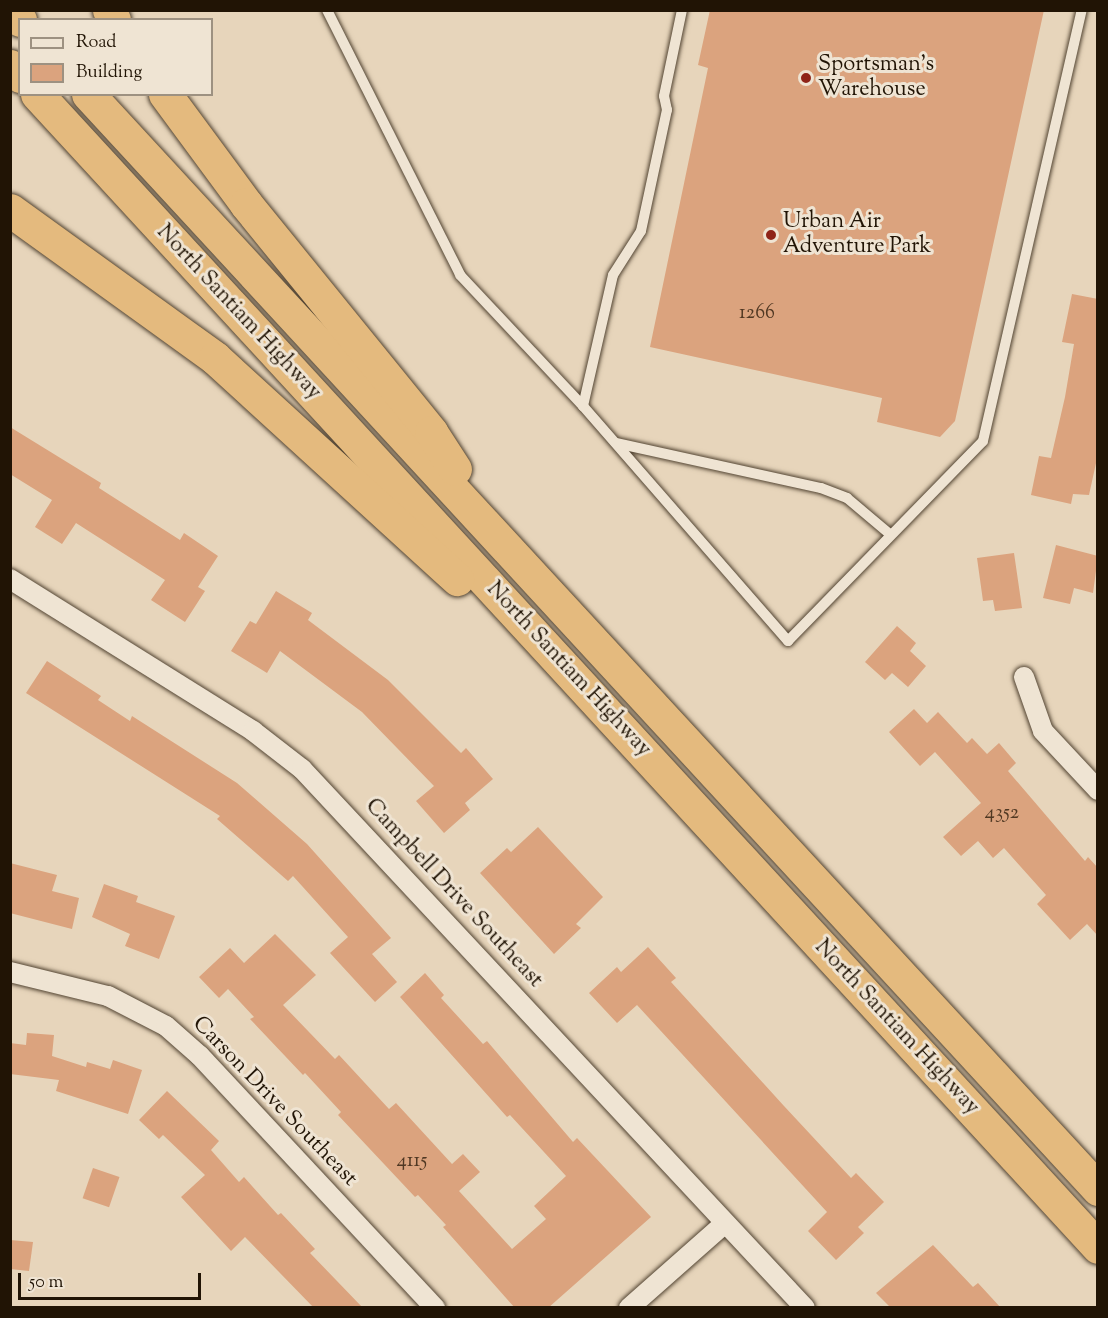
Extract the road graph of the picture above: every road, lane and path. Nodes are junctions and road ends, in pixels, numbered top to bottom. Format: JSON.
{"nodes":[{"id":1,"x":327,"y":10,"type":"edge"},
{"id":2,"x":682,"y":10,"type":"edge"},
{"id":3,"x":1082,"y":10,"type":"edge"},
{"id":4,"x":39,"y":96,"type":"edge"},
{"id":5,"x":90,"y":96,"type":"edge"},
{"id":6,"x":166,"y":96,"type":"edge"},
{"id":7,"x":10,"y":210,"type":"edge"},
{"id":8,"x":583,"y":406,"type":"junction"},
{"id":9,"x":616,"y":443,"type":"junction"},
{"id":10,"x":891,"y":535,"type":"junction"},
{"id":11,"x":503,"y":544,"type":"junction"},
{"id":12,"x":10,"y":579,"type":"edge"},
{"id":13,"x":1024,"y":677,"type":"dead end"},
{"id":14,"x":613,"y":719,"type":"junction"},
{"id":15,"x":1098,"y":790,"type":"edge"},
{"id":16,"x":10,"y":972,"type":"edge"},
{"id":17,"x":1098,"y":1189,"type":"edge"},
{"id":18,"x":725,"y":1223,"type":"junction"},
{"id":19,"x":1098,"y":1247,"type":"edge"},
{"id":20,"x":435,"y":1308,"type":"edge"},
{"id":21,"x":629,"y":1308,"type":"edge"},
{"id":22,"x":805,"y":1308,"type":"edge"}],
"edges":[{"from":1,"to":8,"type":"lane"},
{"from":2,"to":8,"type":"lane"},
{"from":3,"to":10,"type":"lane"},
{"from":4,"to":14,"type":"highway","name":"North Santiam Highway"},
{"from":5,"to":11,"type":"highway","name":"North Santiam Highway"},
{"from":6,"to":11,"type":"highway"},
{"from":7,"to":14,"type":"highway"},
{"from":8,"to":9,"type":"lane"},
{"from":9,"to":10,"type":"lane"},
{"from":9,"to":10,"type":"lane"},
{"from":11,"to":17,"type":"highway","name":"North Santiam Highway"},
{"from":12,"to":18,"type":"street","name":"Campbell Drive Southeast"},
{"from":13,"to":15,"type":"street"},
{"from":14,"to":19,"type":"highway","name":"North Santiam Highway"},
{"from":16,"to":20,"type":"street","name":"Carson Drive Southeast"},
{"from":18,"to":21,"type":"street"},
{"from":18,"to":22,"type":"street","name":"Campbell Drive Southeast"}]}
